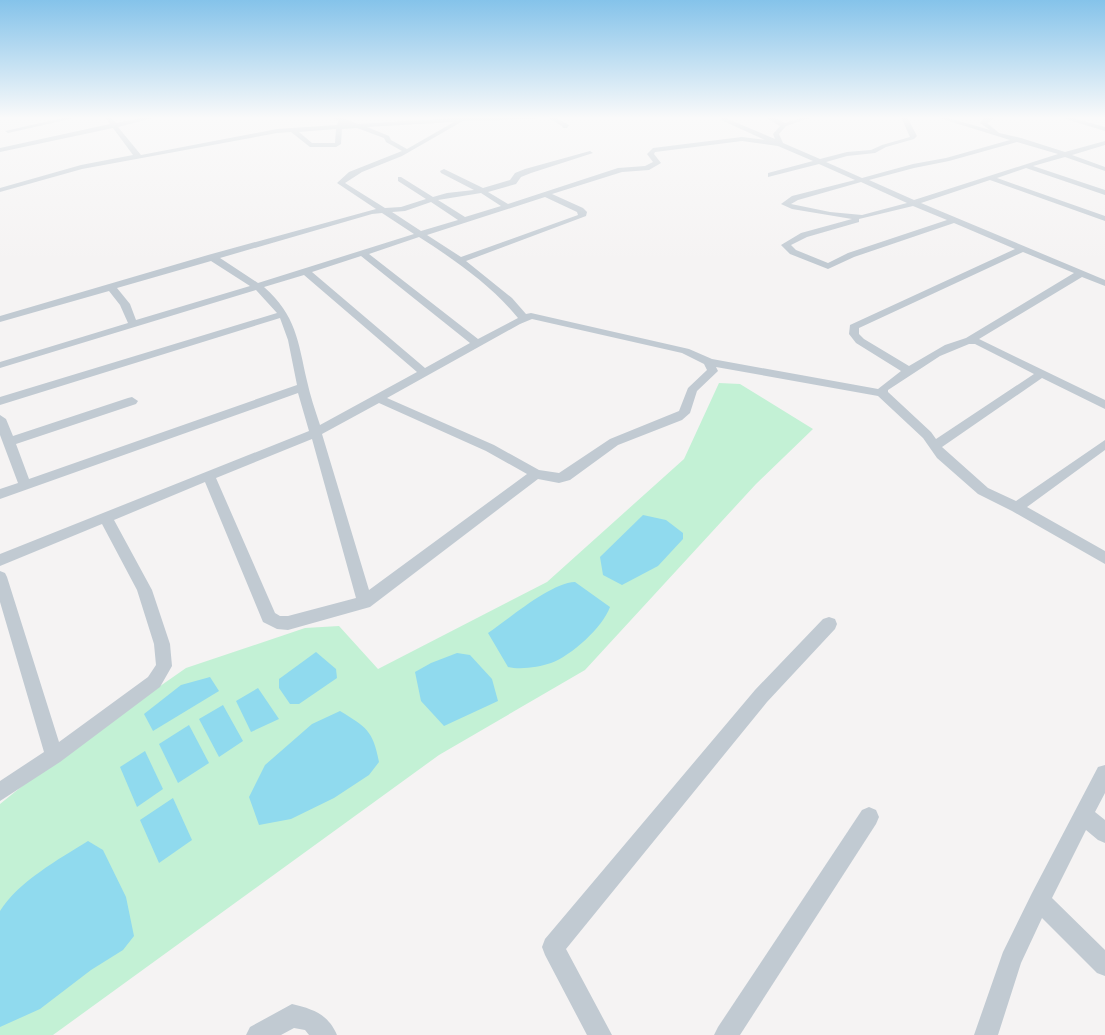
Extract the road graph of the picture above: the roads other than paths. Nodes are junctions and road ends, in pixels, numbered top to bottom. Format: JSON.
{"nodes":[{"id":1,"x":90,"y":165,"type":"edge"},
{"id":2,"x":372,"y":165,"type":"edge"},
{"id":3,"x":548,"y":165,"type":"edge"},
{"id":4,"x":654,"y":165,"type":"edge"},
{"id":5,"x":804,"y":165,"type":"edge"},
{"id":6,"x":829,"y":165,"type":"edge"},
{"id":7,"x":917,"y":165,"type":"edge"},
{"id":8,"x":1026,"y":166,"type":"joint"},
{"id":9,"x":444,"y":171,"type":"dead end"},
{"id":10,"x":771,"y":175,"type":"dead end"},
{"id":11,"x":990,"y":178,"type":"junction"},
{"id":12,"x":401,"y":180,"type":"dead end"},
{"id":13,"x":863,"y":180,"type":"junction"},
{"id":14,"x":0,"y":190,"type":"edge"},
{"id":15,"x":482,"y":191,"type":"junction"},
{"id":16,"x":1105,"y":193,"type":"edge"},
{"id":17,"x":545,"y":194,"type":"junction"},
{"id":18,"x":432,"y":200,"type":"junction"},
{"id":19,"x":914,"y":203,"type":"junction"},
{"id":20,"x":508,"y":207,"type":"junction"},
{"id":21,"x":384,"y":211,"type":"junction"},
{"id":22,"x":871,"y":216,"type":"junction"},
{"id":23,"x":1105,"y":219,"type":"edge"},
{"id":24,"x":955,"y":220,"type":"junction"},
{"id":25,"x":464,"y":221,"type":"junction"},
{"id":26,"x":420,"y":236,"type":"junction"},
{"id":27,"x":1022,"y":248,"type":"junction"},
{"id":28,"x":363,"y":253,"type":"junction"},
{"id":29,"x":211,"y":257,"type":"junction"},
{"id":30,"x":460,"y":260,"type":"junction"},
{"id":31,"x":306,"y":272,"type":"junction"},
{"id":32,"x":1081,"y":274,"type":"junction"},
{"id":33,"x":1105,"y":283,"type":"edge"},
{"id":34,"x":111,"y":286,"type":"junction"},
{"id":35,"x":259,"y":286,"type":"junction"},
{"id":36,"x":283,"y":314,"type":"junction"},
{"id":37,"x":524,"y":318,"type":"junction"},
{"id":38,"x":0,"y":319,"type":"edge"},
{"id":39,"x":133,"y":324,"type":"junction"},
{"id":40,"x":970,"y":340,"type":"junction"},
{"id":41,"x":477,"y":343,"type":"junction"},
{"id":42,"x":709,"y":362,"type":"junction"},
{"id":43,"x":0,"y":365,"type":"edge"},
{"id":44,"x":909,"y":371,"type":"junction"},
{"id":45,"x":424,"y":373,"type":"junction"},
{"id":46,"x":1042,"y":373,"type":"junction"},
{"id":47,"x":303,"y":387,"type":"junction"},
{"id":48,"x":882,"y":393,"type":"junction"},
{"id":49,"x":378,"y":398,"type":"junction"},
{"id":50,"x":0,"y":401,"type":"edge"},
{"id":51,"x":132,"y":401,"type":"dead end"},
{"id":52,"x":1105,"y":405,"type":"edge"},
{"id":53,"x":0,"y":419,"type":"edge"},
{"id":54,"x":317,"y":432,"type":"junction"},
{"id":55,"x":8,"y":442,"type":"junction"},
{"id":56,"x":1105,"y":444,"type":"edge"},
{"id":57,"x":935,"y":446,"type":"junction"},
{"id":58,"x":536,"y":474,"type":"junction"},
{"id":59,"x":209,"y":476,"type":"junction"},
{"id":60,"x":25,"y":485,"type":"junction"},
{"id":61,"x":0,"y":494,"type":"edge"},
{"id":62,"x":1017,"y":507,"type":"junction"},
{"id":63,"x":106,"y":518,"type":"junction"},
{"id":64,"x":1105,"y":558,"type":"edge"},
{"id":65,"x":0,"y":560,"type":"edge"},
{"id":66,"x":0,"y":578,"type":"edge"},
{"id":67,"x":364,"y":602,"type":"junction"},
{"id":68,"x":829,"y":624,"type":"dead end"},
{"id":69,"x":54,"y":756,"type":"junction"},
{"id":70,"x":1105,"y":774,"type":"edge"},
{"id":71,"x":0,"y":792,"type":"edge"},
{"id":72,"x":1084,"y":815,"type":"junction"},
{"id":73,"x":869,"y":817,"type":"dead end"},
{"id":74,"x":1105,"y":833,"type":"edge"},
{"id":75,"x":1039,"y":900,"type":"junction"},
{"id":76,"x":1105,"y":965,"type":"edge"},
{"id":77,"x":258,"y":1035,"type":"edge"},
{"id":78,"x":325,"y":1035,"type":"edge"},
{"id":79,"x":600,"y":1035,"type":"edge"},
{"id":80,"x":726,"y":1035,"type":"edge"},
{"id":81,"x":986,"y":1035,"type":"edge"}],
"edges":[{"from":1,"to":14,"type":"street"},
{"from":2,"to":21,"type":"street"},
{"from":3,"to":15,"type":"street"},
{"from":4,"to":17,"type":"street"},
{"from":5,"to":10,"type":"street"},
{"from":6,"to":13,"type":"street"},
{"from":7,"to":13,"type":"street"},
{"from":8,"to":11,"type":"street"},
{"from":8,"to":16,"type":"street"},
{"from":9,"to":15,"type":"street"},
{"from":11,"to":19,"type":"street"},
{"from":11,"to":23,"type":"street"},
{"from":12,"to":18,"type":"street"},
{"from":13,"to":19,"type":"street"},
{"from":13,"to":22,"type":"street"},
{"from":15,"to":18,"type":"street"},
{"from":15,"to":20,"type":"street"},
{"from":17,"to":20,"type":"street"},
{"from":17,"to":30,"type":"street"},
{"from":18,"to":21,"type":"street"},
{"from":18,"to":25,"type":"street"},
{"from":19,"to":22,"type":"street"},
{"from":19,"to":24,"type":"street"},
{"from":20,"to":25,"type":"street"},
{"from":21,"to":26,"type":"street"},
{"from":21,"to":29,"type":"street"},
{"from":22,"to":24,"type":"street"},
{"from":24,"to":27,"type":"street"},
{"from":25,"to":26,"type":"street"},
{"from":26,"to":28,"type":"street"},
{"from":26,"to":30,"type":"street"},
{"from":27,"to":32,"type":"street"},
{"from":27,"to":44,"type":"street"},
{"from":28,"to":31,"type":"street"},
{"from":28,"to":41,"type":"street"},
{"from":29,"to":34,"type":"street"},
{"from":29,"to":35,"type":"street"},
{"from":30,"to":37,"type":"street"},
{"from":31,"to":35,"type":"street"},
{"from":31,"to":45,"type":"street"},
{"from":32,"to":33,"type":"street"},
{"from":32,"to":40,"type":"street"},
{"from":34,"to":38,"type":"street"},
{"from":34,"to":39,"type":"street"},
{"from":35,"to":36,"type":"street"},
{"from":35,"to":39,"type":"street"},
{"from":36,"to":47,"type":"street"},
{"from":36,"to":50,"type":"street"},
{"from":37,"to":41,"type":"street"},
{"from":37,"to":42,"type":"street"},
{"from":39,"to":43,"type":"street"},
{"from":40,"to":44,"type":"street"},
{"from":40,"to":46,"type":"street"},
{"from":41,"to":45,"type":"street"},
{"from":42,"to":48,"type":"street"},
{"from":42,"to":58,"type":"street"},
{"from":44,"to":48,"type":"street"},
{"from":45,"to":49,"type":"street"},
{"from":46,"to":52,"type":"street"},
{"from":46,"to":57,"type":"street"},
{"from":47,"to":54,"type":"street"},
{"from":47,"to":60,"type":"street"},
{"from":48,"to":57,"type":"street"},
{"from":49,"to":54,"type":"street"},
{"from":49,"to":58,"type":"street"},
{"from":51,"to":55,"type":"street"},
{"from":53,"to":55,"type":"street"},
{"from":54,"to":59,"type":"street"},
{"from":54,"to":67,"type":"street"},
{"from":55,"to":60,"type":"street"},
{"from":56,"to":62,"type":"street"},
{"from":57,"to":62,"type":"street"},
{"from":58,"to":67,"type":"street"},
{"from":59,"to":63,"type":"street"},
{"from":59,"to":67,"type":"street"},
{"from":60,"to":61,"type":"street"},
{"from":62,"to":64,"type":"street"},
{"from":63,"to":65,"type":"street"},
{"from":63,"to":69,"type":"street"},
{"from":66,"to":69,"type":"street"},
{"from":68,"to":79,"type":"street"},
{"from":69,"to":71,"type":"street"},
{"from":70,"to":72,"type":"street"},
{"from":72,"to":74,"type":"street"},
{"from":72,"to":75,"type":"street"},
{"from":73,"to":80,"type":"street"},
{"from":75,"to":76,"type":"street"},
{"from":75,"to":81,"type":"street"},
{"from":77,"to":78,"type":"street"}]}
